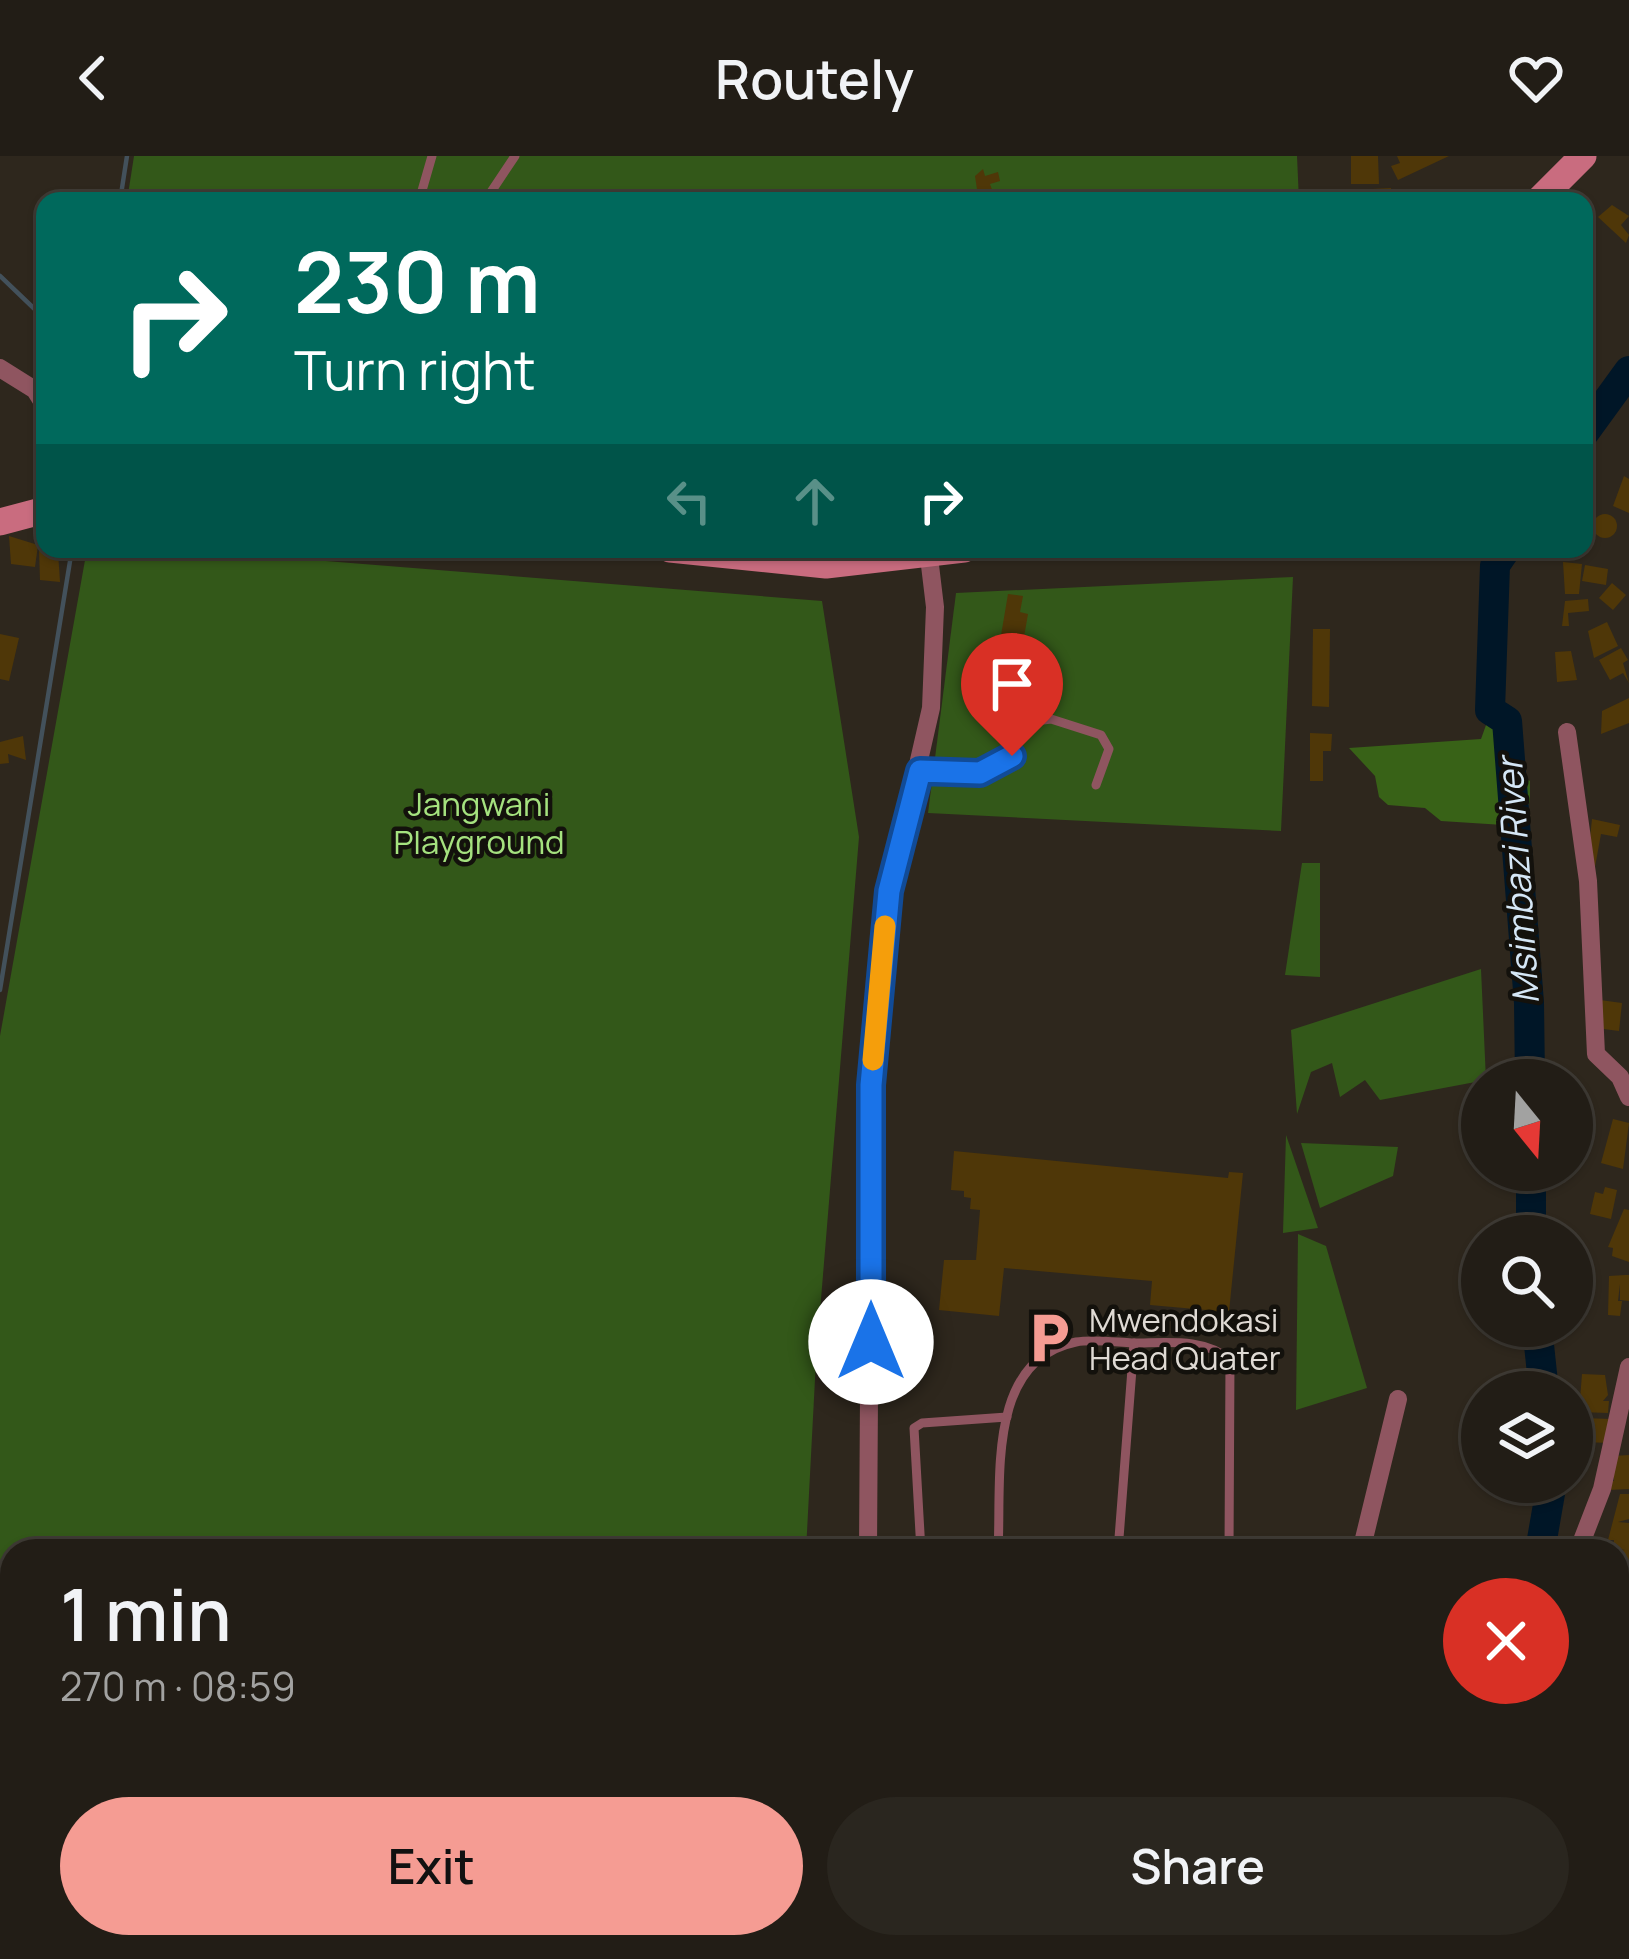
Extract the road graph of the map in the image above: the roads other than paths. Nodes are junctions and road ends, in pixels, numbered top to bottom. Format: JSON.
{"nodes":[{"id":1,"x":432,"y":156,"type":"edge"},
{"id":2,"x":515,"y":156,"type":"edge"},
{"id":3,"x":1583,"y":156,"type":"edge"},
{"id":4,"x":422,"y":192,"type":"edge"},
{"id":5,"x":490,"y":192,"type":"edge"},
{"id":6,"x":1547,"y":192,"type":"edge"},
{"id":7,"x":0,"y":368,"type":"edge"},
{"id":8,"x":36,"y":392,"type":"edge"},
{"id":9,"x":36,"y":512,"type":"edge"},
{"id":10,"x":0,"y":522,"type":"edge"},
{"id":11,"x":753,"y":558,"type":"edge"},
{"id":12,"x":871,"y":558,"type":"edge"},
{"id":13,"x":929,"y":558,"type":"edge"},
{"id":14,"x":1568,"y":732,"type":"dead end"},
{"id":15,"x":920,"y":771,"type":"junction"},
{"id":16,"x":1096,"y":785,"type":"dead end"},
{"id":17,"x":1629,"y":1097,"type":"edge"},
{"id":18,"x":1134,"y":1342,"type":"junction"},
{"id":19,"x":1629,"y":1366,"type":"edge"},
{"id":20,"x":1398,"y":1399,"type":"dead end"},
{"id":21,"x":1006,"y":1417,"type":"junction"},
{"id":22,"x":868,"y":1539,"type":"edge"},
{"id":23,"x":920,"y":1539,"type":"edge"},
{"id":24,"x":999,"y":1539,"type":"edge"},
{"id":25,"x":1119,"y":1539,"type":"edge"},
{"id":26,"x":1228,"y":1539,"type":"edge"},
{"id":27,"x":1364,"y":1539,"type":"edge"},
{"id":28,"x":1583,"y":1539,"type":"edge"}],
"edges":[{"from":1,"to":4,"type":"lane"},
{"from":2,"to":5,"type":"lane"},
{"from":3,"to":6,"type":"street"},
{"from":7,"to":8,"type":"street"},
{"from":9,"to":10,"type":"street"},
{"from":11,"to":12,"type":"street"},
{"from":13,"to":15,"type":"street"},
{"from":14,"to":17,"type":"street"},
{"from":15,"to":16,"type":"lane"},
{"from":15,"to":22,"type":"street"},
{"from":18,"to":21,"type":"lane"},
{"from":18,"to":25,"type":"lane"},
{"from":18,"to":26,"type":"lane"},
{"from":19,"to":28,"type":"street"},
{"from":20,"to":27,"type":"street"},
{"from":21,"to":23,"type":"lane"},
{"from":21,"to":24,"type":"lane"}]}
